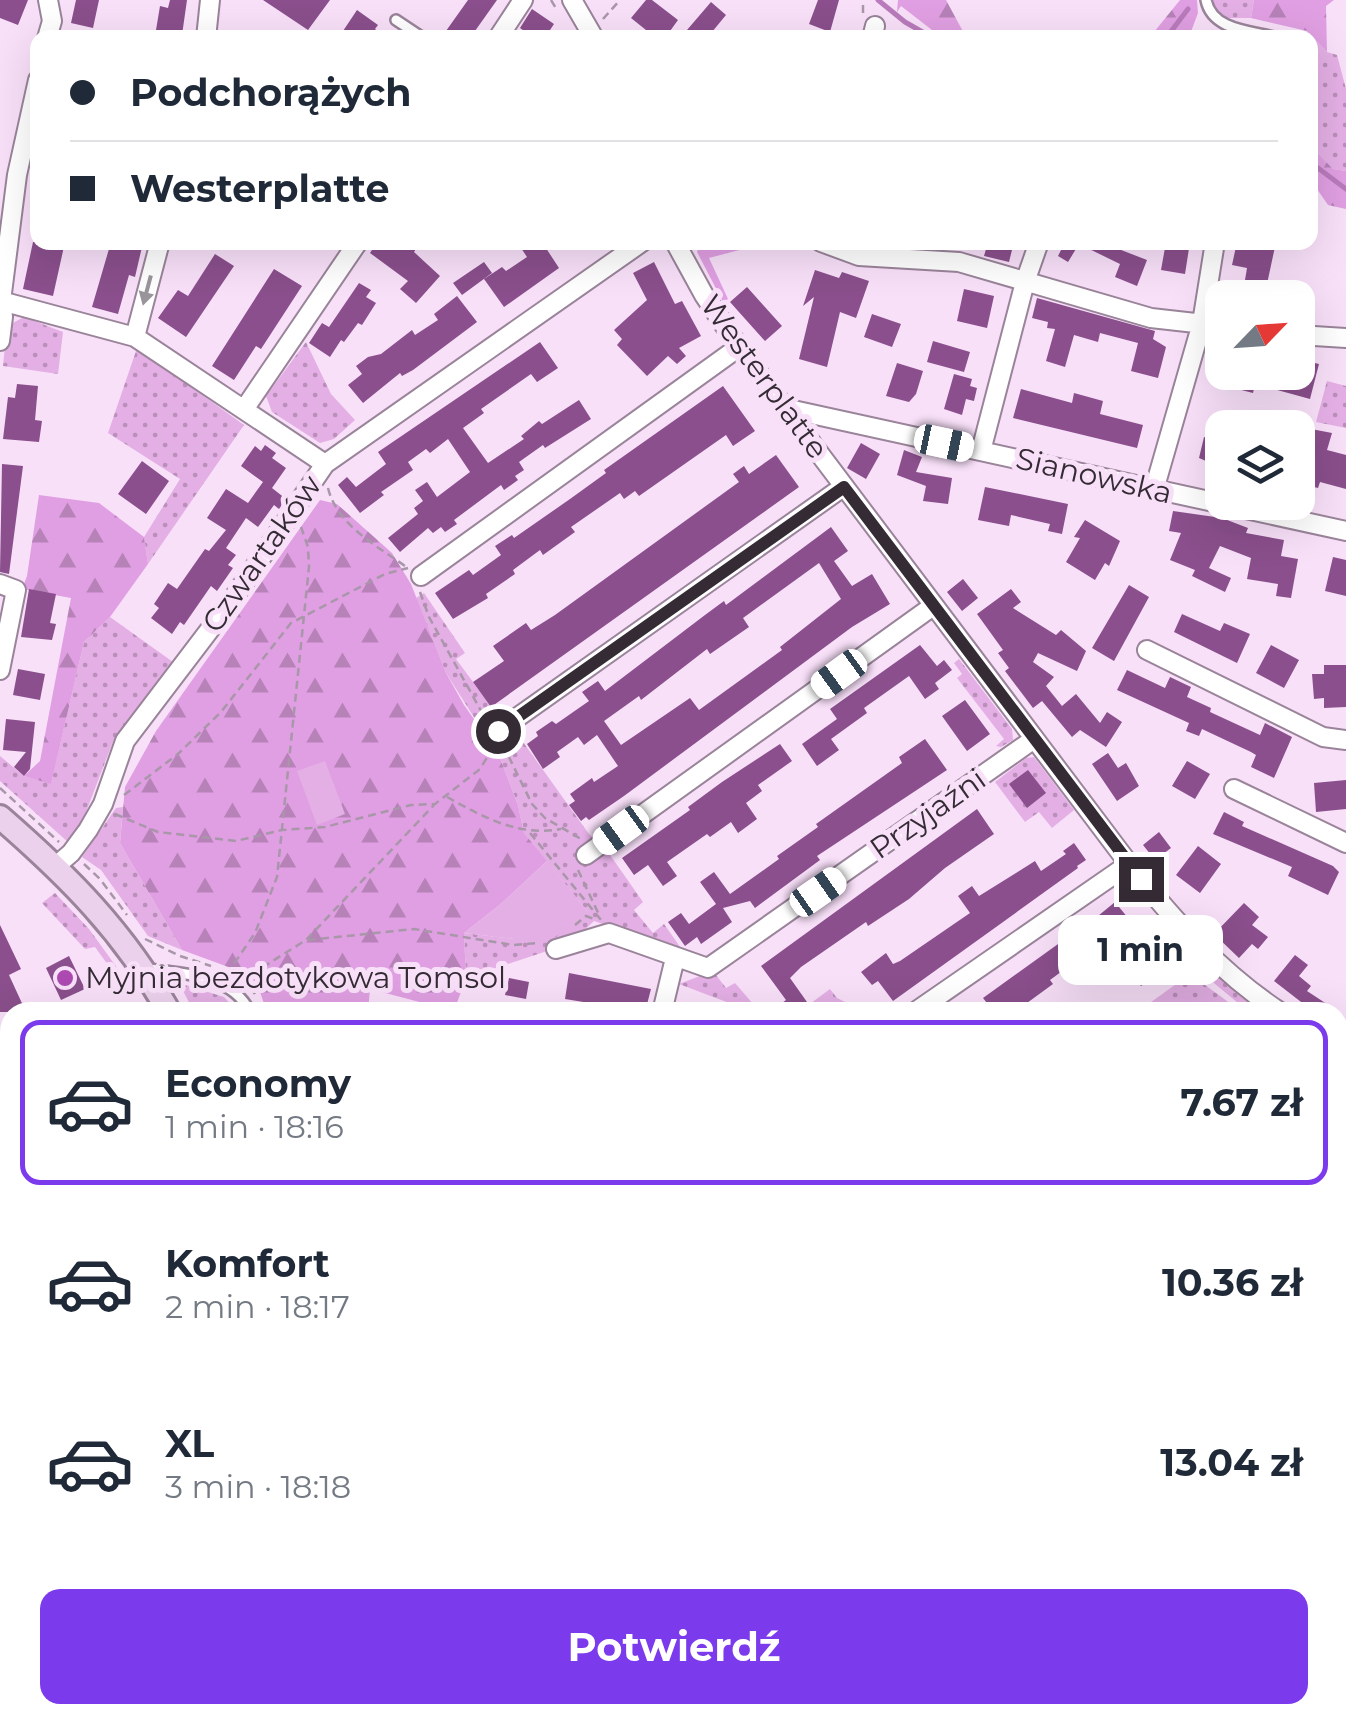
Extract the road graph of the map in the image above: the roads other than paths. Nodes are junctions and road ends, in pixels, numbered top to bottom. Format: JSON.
{"nodes":[{"id":1,"x":48,"y":0,"type":"edge"},
{"id":2,"x":210,"y":0,"type":"edge"},
{"id":3,"x":523,"y":0,"type":"edge"},
{"id":4,"x":572,"y":0,"type":"edge"},
{"id":5,"x":1206,"y":0,"type":"edge"},
{"id":6,"x":396,"y":20,"type":"dead end"},
{"id":7,"x":49,"y":30,"type":"edge"},
{"id":8,"x":207,"y":30,"type":"edge"},
{"id":9,"x":411,"y":30,"type":"edge"},
{"id":10,"x":503,"y":30,"type":"edge"},
{"id":11,"x":590,"y":30,"type":"edge"},
{"id":12,"x":1246,"y":30,"type":"edge"},
{"id":13,"x":30,"y":114,"type":"edge"},
{"id":14,"x":158,"y":250,"type":"edge"},
{"id":15,"x":353,"y":250,"type":"edge"},
{"id":16,"x":631,"y":250,"type":"edge"},
{"id":17,"x":679,"y":250,"type":"edge"},
{"id":18,"x":842,"y":250,"type":"edge"},
{"id":19,"x":1037,"y":250,"type":"edge"},
{"id":20,"x":1214,"y":250,"type":"edge"},
{"id":21,"x":1026,"y":282,"type":"junction"},
{"id":22,"x":1,"y":301,"type":"edge"},
{"id":23,"x":1202,"y":323,"type":"junction"},
{"id":24,"x":1205,"y":323,"type":"edge"},
{"id":25,"x":134,"y":336,"type":"junction"},
{"id":26,"x":1315,"y":337,"type":"edge"},
{"id":27,"x":1346,"y":338,"type":"edge"},
{"id":28,"x":0,"y":342,"type":"edge"},
{"id":29,"x":738,"y":348,"type":"junction"},
{"id":30,"x":245,"y":408,"type":"junction"},
{"id":31,"x":784,"y":408,"type":"junction"},
{"id":32,"x":981,"y":451,"type":"junction"},
{"id":33,"x":325,"y":464,"type":"junction"},
{"id":34,"x":844,"y":487,"type":"junction"},
{"id":35,"x":1154,"y":490,"type":"junction"},
{"id":36,"x":1346,"y":530,"type":"edge"},
{"id":37,"x":414,"y":572,"type":"road end"},
{"id":38,"x":0,"y":584,"type":"edge"},
{"id":39,"x":933,"y":606,"type":"junction"},
{"id":40,"x":1147,"y":650,"type":"dead end"},
{"id":41,"x":0,"y":670,"type":"edge"},
{"id":42,"x":498,"y":731,"type":"road end"},
{"id":43,"x":1034,"y":739,"type":"junction"},
{"id":44,"x":1346,"y":740,"type":"edge"},
{"id":45,"x":1234,"y":789,"type":"dead end"},
{"id":46,"x":0,"y":817,"type":"edge"},
{"id":47,"x":1346,"y":843,"type":"edge"},
{"id":48,"x":586,"y":855,"type":"road end"},
{"id":49,"x":1129,"y":864,"type":"junction"},
{"id":50,"x":56,"y":866,"type":"junction"},
{"id":51,"x":549,"y":946,"type":"road end"},
{"id":52,"x":675,"y":958,"type":"junction"},
{"id":53,"x":143,"y":968,"type":"junction"},
{"id":54,"x":164,"y":1002,"type":"edge"},
{"id":55,"x":245,"y":1002,"type":"edge"},
{"id":56,"x":664,"y":1002,"type":"edge"},
{"id":57,"x":930,"y":1002,"type":"edge"},
{"id":58,"x":1267,"y":1002,"type":"edge"}],
"edges":[{"from":1,"to":7,"type":"street"},
{"from":2,"to":8,"type":"street"},
{"from":3,"to":10,"type":"street"},
{"from":4,"to":11,"type":"street"},
{"from":5,"to":12,"type":"lane"},
{"from":6,"to":9,"type":"lane"},
{"from":13,"to":22,"type":"street"},
{"from":14,"to":25,"type":"street","one_way":true},
{"from":15,"to":30,"type":"street"},
{"from":16,"to":33,"type":"street","name":"Czwartaków"},
{"from":17,"to":29,"type":"street","name":"Westerplatte"},
{"from":18,"to":21,"type":"street"},
{"from":19,"to":21,"type":"street"},
{"from":20,"to":23,"type":"street"},
{"from":21,"to":23,"type":"street"},
{"from":21,"to":32,"type":"street"},
{"from":22,"to":25,"type":"street"},
{"from":22,"to":28,"type":"street"},
{"from":23,"to":24,"type":"street"},
{"from":23,"to":35,"type":"street"},
{"from":25,"to":30,"type":"street"},
{"from":26,"to":27,"type":"street"},
{"from":29,"to":31,"type":"street","name":"Westerplatte"},
{"from":29,"to":37,"type":"street"},
{"from":30,"to":33,"type":"street"},
{"from":31,"to":32,"type":"street","name":"Sianowska"},
{"from":31,"to":34,"type":"street","name":"Westerplatte"},
{"from":32,"to":35,"type":"street","name":"Sianowska"},
{"from":33,"to":50,"type":"street","name":"Czwartaków"},
{"from":34,"to":39,"type":"street","name":"Westerplatte"},
{"from":34,"to":42,"type":"street"},
{"from":35,"to":36,"type":"street","name":"Sianowska"},
{"from":38,"to":41,"type":"street"},
{"from":39,"to":43,"type":"street","name":"Westerplatte"},
{"from":39,"to":48,"type":"street"},
{"from":40,"to":44,"type":"street"},
{"from":43,"to":49,"type":"street","name":"Westerplatte"},
{"from":43,"to":52,"type":"street","name":"Przyjaźni"},
{"from":45,"to":47,"type":"street"},
{"from":46,"to":50,"type":"main road"},
{"from":49,"to":57,"type":"street"},
{"from":49,"to":58,"type":"street","name":"Westerplatte"},
{"from":50,"to":53,"type":"main road"},
{"from":51,"to":52,"type":"street","name":"Przyjaźni"},
{"from":52,"to":56,"type":"street"},
{"from":53,"to":54,"type":"main road"},
{"from":53,"to":55,"type":"lane"}]}
